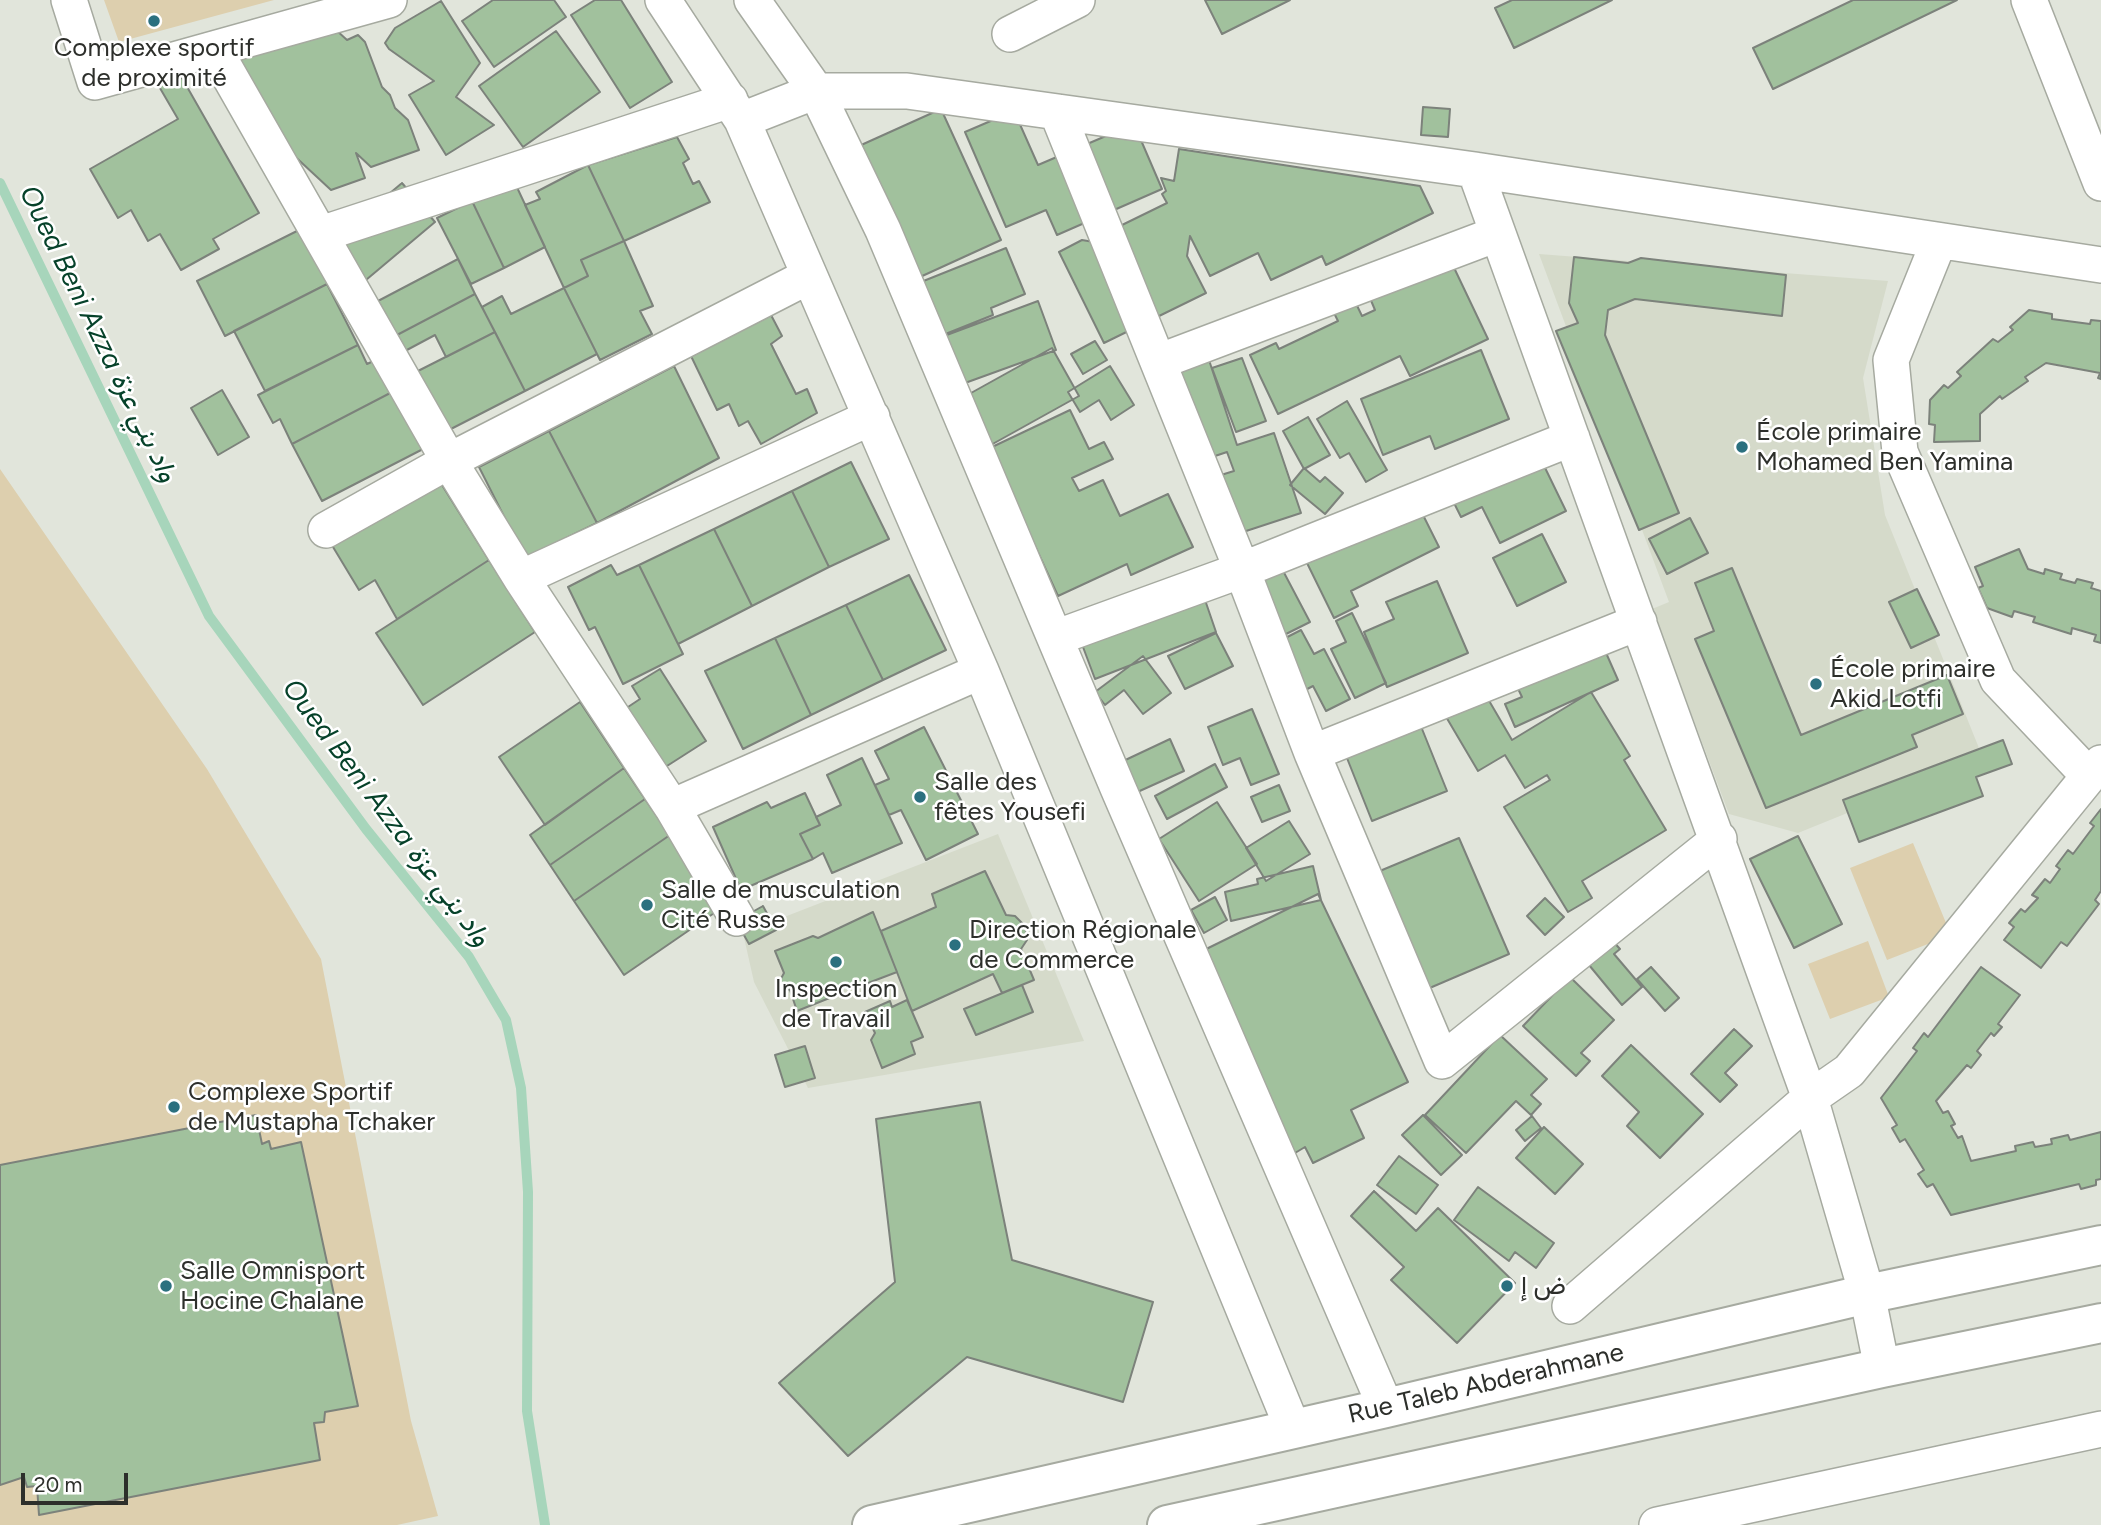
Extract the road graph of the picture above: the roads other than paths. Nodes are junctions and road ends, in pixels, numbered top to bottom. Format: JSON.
{"nodes":[{"id":1,"x":69,"y":0,"type":"edge"},
{"id":2,"x":389,"y":0,"type":"edge"},
{"id":3,"x":663,"y":0,"type":"edge"},
{"id":4,"x":752,"y":0,"type":"edge"},
{"id":5,"x":1077,"y":0,"type":"edge"},
{"id":6,"x":2029,"y":0,"type":"edge"},
{"id":7,"x":1010,"y":34,"type":"dead end"},
{"id":8,"x":214,"y":49,"type":"junction"},
{"id":9,"x":816,"y":91,"type":"junction"},
{"id":10,"x":736,"y":110,"type":"junction"},
{"id":11,"x":1058,"y":112,"type":"junction"},
{"id":12,"x":1475,"y":170,"type":"junction"},
{"id":13,"x":2101,"y":183,"type":"edge"},
{"id":14,"x":1497,"y":233,"type":"junction"},
{"id":15,"x":321,"y":234,"type":"junction"},
{"id":16,"x":1939,"y":241,"type":"junction"},
{"id":17,"x":2101,"y":265,"type":"edge"},
{"id":18,"x":809,"y":276,"type":"junction"},
{"id":19,"x":1158,"y":362,"type":"junction"},
{"id":20,"x":872,"y":417,"type":"junction"},
{"id":21,"x":1572,"y":438,"type":"junction"},
{"id":22,"x":449,"y":461,"type":"junction"},
{"id":23,"x":326,"y":530,"type":"dead end"},
{"id":24,"x":1242,"y":570,"type":"junction"},
{"id":25,"x":522,"y":578,"type":"junction"},
{"id":26,"x":1639,"y":622,"type":"junction"},
{"id":27,"x":1055,"y":638,"type":"junction"},
{"id":28,"x":981,"y":671,"type":"junction"},
{"id":29,"x":1312,"y":752,"type":"junction"},
{"id":30,"x":2095,"y":770,"type":"edge"},
{"id":31,"x":672,"y":807,"type":"junction"},
{"id":32,"x":1719,"y":839,"type":"junction"},
{"id":33,"x":737,"y":918,"type":"dead end"},
{"id":34,"x":1810,"y":1098,"type":"junction"},
{"id":35,"x":2101,"y":1245,"type":"edge"},
{"id":36,"x":1867,"y":1294,"type":"junction"},
{"id":37,"x":1570,"y":1306,"type":"dead end"},
{"id":38,"x":2101,"y":1324,"type":"edge"},
{"id":39,"x":1882,"y":1368,"type":"junction"},
{"id":40,"x":1386,"y":1408,"type":"junction"},
{"id":41,"x":1293,"y":1429,"type":"junction"},
{"id":42,"x":2101,"y":1429,"type":"edge"},
{"id":43,"x":872,"y":1525,"type":"edge"},
{"id":44,"x":1167,"y":1525,"type":"edge"},
{"id":45,"x":1657,"y":1525,"type":"edge"}],
"edges":[{"from":1,"to":8,"type":"street"},
{"from":2,"to":8,"type":"street"},
{"from":3,"to":10,"type":"street"},
{"from":4,"to":9,"type":"street"},
{"from":5,"to":7,"type":"street"},
{"from":6,"to":13,"type":"street"},
{"from":8,"to":15,"type":"street"},
{"from":9,"to":10,"type":"street"},
{"from":9,"to":11,"type":"street"},
{"from":9,"to":27,"type":"street"},
{"from":10,"to":15,"type":"street"},
{"from":10,"to":18,"type":"street"},
{"from":11,"to":12,"type":"street"},
{"from":11,"to":19,"type":"street"},
{"from":12,"to":14,"type":"street"},
{"from":12,"to":16,"type":"street"},
{"from":14,"to":19,"type":"street"},
{"from":14,"to":21,"type":"street"},
{"from":15,"to":22,"type":"street"},
{"from":16,"to":17,"type":"street"},
{"from":16,"to":30,"type":"street"},
{"from":18,"to":20,"type":"street"},
{"from":18,"to":22,"type":"street"},
{"from":19,"to":24,"type":"street"},
{"from":20,"to":25,"type":"street"},
{"from":20,"to":28,"type":"street"},
{"from":21,"to":24,"type":"street"},
{"from":21,"to":26,"type":"street"},
{"from":22,"to":23,"type":"street"},
{"from":22,"to":25,"type":"street"},
{"from":24,"to":27,"type":"street"},
{"from":24,"to":29,"type":"street"},
{"from":25,"to":31,"type":"street"},
{"from":26,"to":29,"type":"street"},
{"from":26,"to":32,"type":"street"},
{"from":27,"to":40,"type":"street"},
{"from":28,"to":31,"type":"street"},
{"from":28,"to":41,"type":"street"},
{"from":29,"to":32,"type":"street"},
{"from":30,"to":34,"type":"street"},
{"from":31,"to":33,"type":"street"},
{"from":32,"to":34,"type":"street"},
{"from":34,"to":36,"type":"street"},
{"from":34,"to":37,"type":"street"},
{"from":35,"to":36,"type":"main road","name":"Rue Taleb Abderahmane"},
{"from":36,"to":39,"type":"street"},
{"from":36,"to":40,"type":"main road","name":"Rue Taleb Abderahmane"},
{"from":38,"to":39,"type":"main road"},
{"from":39,"to":44,"type":"main road"},
{"from":40,"to":41,"type":"main road","name":"Rue Taleb Abderahmane"},
{"from":41,"to":43,"type":"main road","name":"Rue Taleb Abderahmane"},
{"from":42,"to":45,"type":"street"}]}
